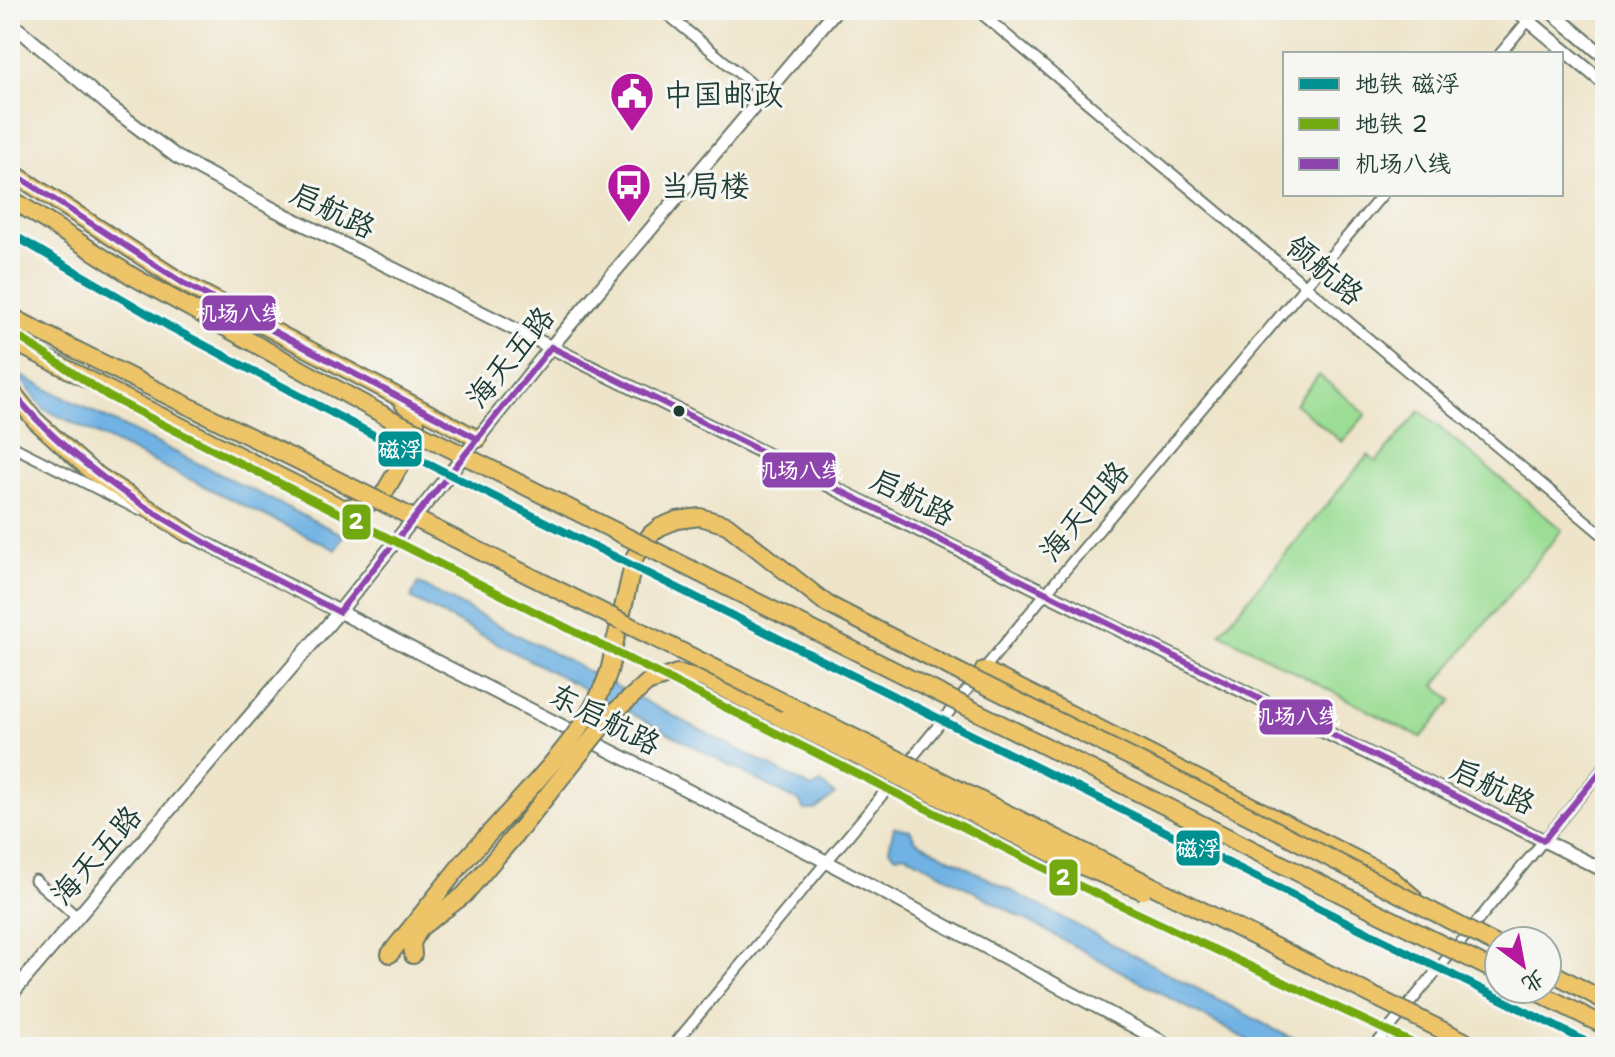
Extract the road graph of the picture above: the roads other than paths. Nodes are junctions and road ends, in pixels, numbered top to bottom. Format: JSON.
{"nodes":[{"id":1,"x":662,"y":10,"type":"edge"},
{"id":2,"x":836,"y":10,"type":"edge"},
{"id":3,"x":977,"y":10,"type":"edge"},
{"id":4,"x":1516,"y":10,"type":"edge"},
{"id":5,"x":1549,"y":10,"type":"edge"},
{"id":6,"x":1533,"y":15,"type":"edge"},
{"id":7,"x":10,"y":22,"type":"edge"},
{"id":8,"x":1502,"y":52,"type":"edge"},
{"id":9,"x":1605,"y":57,"type":"edge"},
{"id":10,"x":1605,"y":84,"type":"edge"},
{"id":11,"x":764,"y":94,"type":"junction"},
{"id":12,"x":10,"y":171,"type":"edge"},
{"id":13,"x":1381,"y":196,"type":"edge"},
{"id":14,"x":10,"y":198,"type":"edge"},
{"id":15,"x":1306,"y":285,"type":"junction"},
{"id":16,"x":10,"y":316,"type":"edge"},
{"id":17,"x":10,"y":340,"type":"edge"},
{"id":18,"x":551,"y":347,"type":"junction"},
{"id":19,"x":10,"y":389,"type":"edge"},
{"id":20,"x":398,"y":397,"type":"junction"},
{"id":21,"x":478,"y":439,"type":"junction"},
{"id":22,"x":10,"y":445,"type":"edge"},
{"id":23,"x":188,"y":534,"type":"junction"},
{"id":24,"x":1605,"y":537,"type":"edge"},
{"id":25,"x":1045,"y":594,"type":"junction"},
{"id":26,"x":339,"y":612,"type":"junction"},
{"id":27,"x":984,"y":670,"type":"junction"},
{"id":28,"x":1605,"y":766,"type":"edge"},
{"id":29,"x":1544,"y":840,"type":"junction"},
{"id":30,"x":827,"y":862,"type":"junction"},
{"id":31,"x":1605,"y":871,"type":"edge"},
{"id":32,"x":35,"y":880,"type":"dead end"},
{"id":33,"x":1423,"y":906,"type":"junction"},
{"id":34,"x":1201,"y":910,"type":"junction"},
{"id":35,"x":77,"y":917,"type":"junction"},
{"id":36,"x":1483,"y":938,"type":"edge"},
{"id":37,"x":390,"y":954,"type":"dead end"},
{"id":38,"x":413,"y":955,"type":"dead end"},
{"id":39,"x":1483,"y":965,"type":"edge"},
{"id":40,"x":1563,"y":979,"type":"edge"},
{"id":41,"x":10,"y":996,"type":"edge"},
{"id":42,"x":1605,"y":1001,"type":"edge"},
{"id":43,"x":1563,"y":1005,"type":"edge"},
{"id":44,"x":1605,"y":1026,"type":"edge"},
{"id":45,"x":672,"y":1047,"type":"edge"},
{"id":46,"x":1172,"y":1047,"type":"edge"},
{"id":47,"x":1374,"y":1047,"type":"edge"},
{"id":48,"x":1476,"y":1047,"type":"edge"}],
"edges":[{"from":1,"to":11,"type":"street"},
{"from":2,"to":11,"type":"street","name":"海天五路"},
{"from":3,"to":15,"type":"street","name":"领航路"},
{"from":4,"to":6,"type":"street"},
{"from":5,"to":9,"type":"street"},
{"from":6,"to":8,"type":"street"},
{"from":6,"to":10,"type":"street"},
{"from":7,"to":18,"type":"street","name":"启航路"},
{"from":11,"to":18,"type":"street","name":"海天五路"},
{"from":12,"to":20,"type":"highway"},
{"from":13,"to":15,"type":"street","name":"海天四路"},
{"from":14,"to":39,"type":"highway","bridge":true},
{"from":15,"to":24,"type":"street","name":"领航路"},
{"from":15,"to":25,"type":"street","name":"海天四路"},
{"from":16,"to":34,"type":"highway","bridge":true},
{"from":17,"to":20,"type":"highway"},
{"from":18,"to":21,"type":"street","name":"海天五路"},
{"from":18,"to":25,"type":"street","name":"启航路"},
{"from":19,"to":23,"type":"highway"},
{"from":20,"to":21,"type":"highway"},
{"from":21,"to":26,"type":"street","name":"海天五路"},
{"from":22,"to":23,"type":"street","name":"东启航路"},
{"from":23,"to":26,"type":"street","name":"东启航路"},
{"from":25,"to":27,"type":"street","name":"海天四路"},
{"from":25,"to":29,"type":"street","name":"启航路"},
{"from":26,"to":30,"type":"street","name":"东启航路"},
{"from":26,"to":35,"type":"street","name":"海天五路"},
{"from":27,"to":30,"type":"street","name":"海天四路"},
{"from":27,"to":33,"type":"highway","bridge":true},
{"from":28,"to":29,"type":"street"},
{"from":29,"to":31,"type":"street","name":"启航路"},
{"from":29,"to":47,"type":"street"},
{"from":30,"to":45,"type":"street","name":"海天四路"},
{"from":30,"to":46,"type":"street","name":"东启航路"},
{"from":32,"to":35,"type":"street"},
{"from":33,"to":36,"type":"highway","bridge":true},
{"from":33,"to":37,"type":"highway","bridge":true},
{"from":34,"to":38,"type":"highway","bridge":true},
{"from":34,"to":48,"type":"highway","bridge":true},
{"from":35,"to":41,"type":"street","name":"海天五路"},
{"from":40,"to":42,"type":"highway"},
{"from":43,"to":44,"type":"highway"}]}
